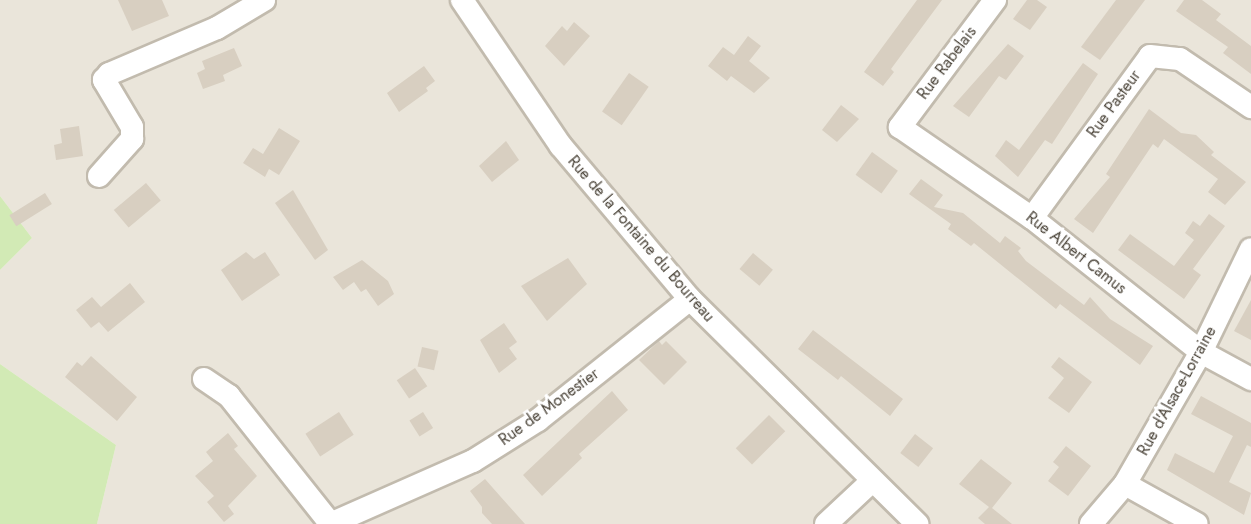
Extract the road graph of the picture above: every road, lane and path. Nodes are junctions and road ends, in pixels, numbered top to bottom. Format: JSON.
{"nodes":[{"id":1,"x":264,"y":0,"type":"edge"},
{"id":2,"x":462,"y":0,"type":"edge"},
{"id":3,"x":995,"y":0,"type":"edge"},
{"id":4,"x":1251,"y":107,"type":"edge"},
{"id":5,"x":900,"y":127,"type":"joint"},
{"id":6,"x":99,"y":176,"type":"dead end"},
{"id":7,"x":1032,"y":218,"type":"junction"},
{"id":8,"x":1251,"y":249,"type":"edge"},
{"id":9,"x":690,"y":299,"type":"junction"},
{"id":10,"x":1201,"y":352,"type":"junction"},
{"id":11,"x":1251,"y":379,"type":"edge"},
{"id":12,"x":204,"y":380,"type":"dead end"},
{"id":13,"x":873,"y":481,"type":"junction"},
{"id":14,"x":1125,"y":484,"type":"junction"},
{"id":15,"x":330,"y":524,"type":"edge"},
{"id":16,"x":826,"y":524,"type":"edge"},
{"id":17,"x":917,"y":524,"type":"edge"},
{"id":18,"x":1091,"y":524,"type":"edge"},
{"id":19,"x":1197,"y":524,"type":"edge"}],
"edges":[{"from":1,"to":6,"type":"street"},
{"from":2,"to":9,"type":"street","name":"Rue de la Fontaine du Bourreau"},
{"from":3,"to":5,"type":"street","name":"Rue Rabelais"},
{"from":4,"to":7,"type":"street","name":"Rue Pasteur"},
{"from":5,"to":7,"type":"street","name":"Rue Albert Camus"},
{"from":7,"to":10,"type":"street","name":"Rue Albert Camus"},
{"from":8,"to":10,"type":"street","name":"Rue d'Alsace-Lorraine"},
{"from":9,"to":13,"type":"street","name":"Rue de la Fontaine du Bourreau"},
{"from":9,"to":15,"type":"street","name":"Rue de Monestier"},
{"from":10,"to":11,"type":"street","name":"Rue Albert Camus"},
{"from":10,"to":14,"type":"street","name":"Rue d'Alsace-Lorraine"},
{"from":12,"to":15,"type":"street"},
{"from":13,"to":16,"type":"street"},
{"from":13,"to":17,"type":"street","name":"Rue de la Fontaine du Bourreau"},
{"from":14,"to":18,"type":"street","name":"Rue d'Alsace-Lorraine"},
{"from":14,"to":19,"type":"street"}]}
